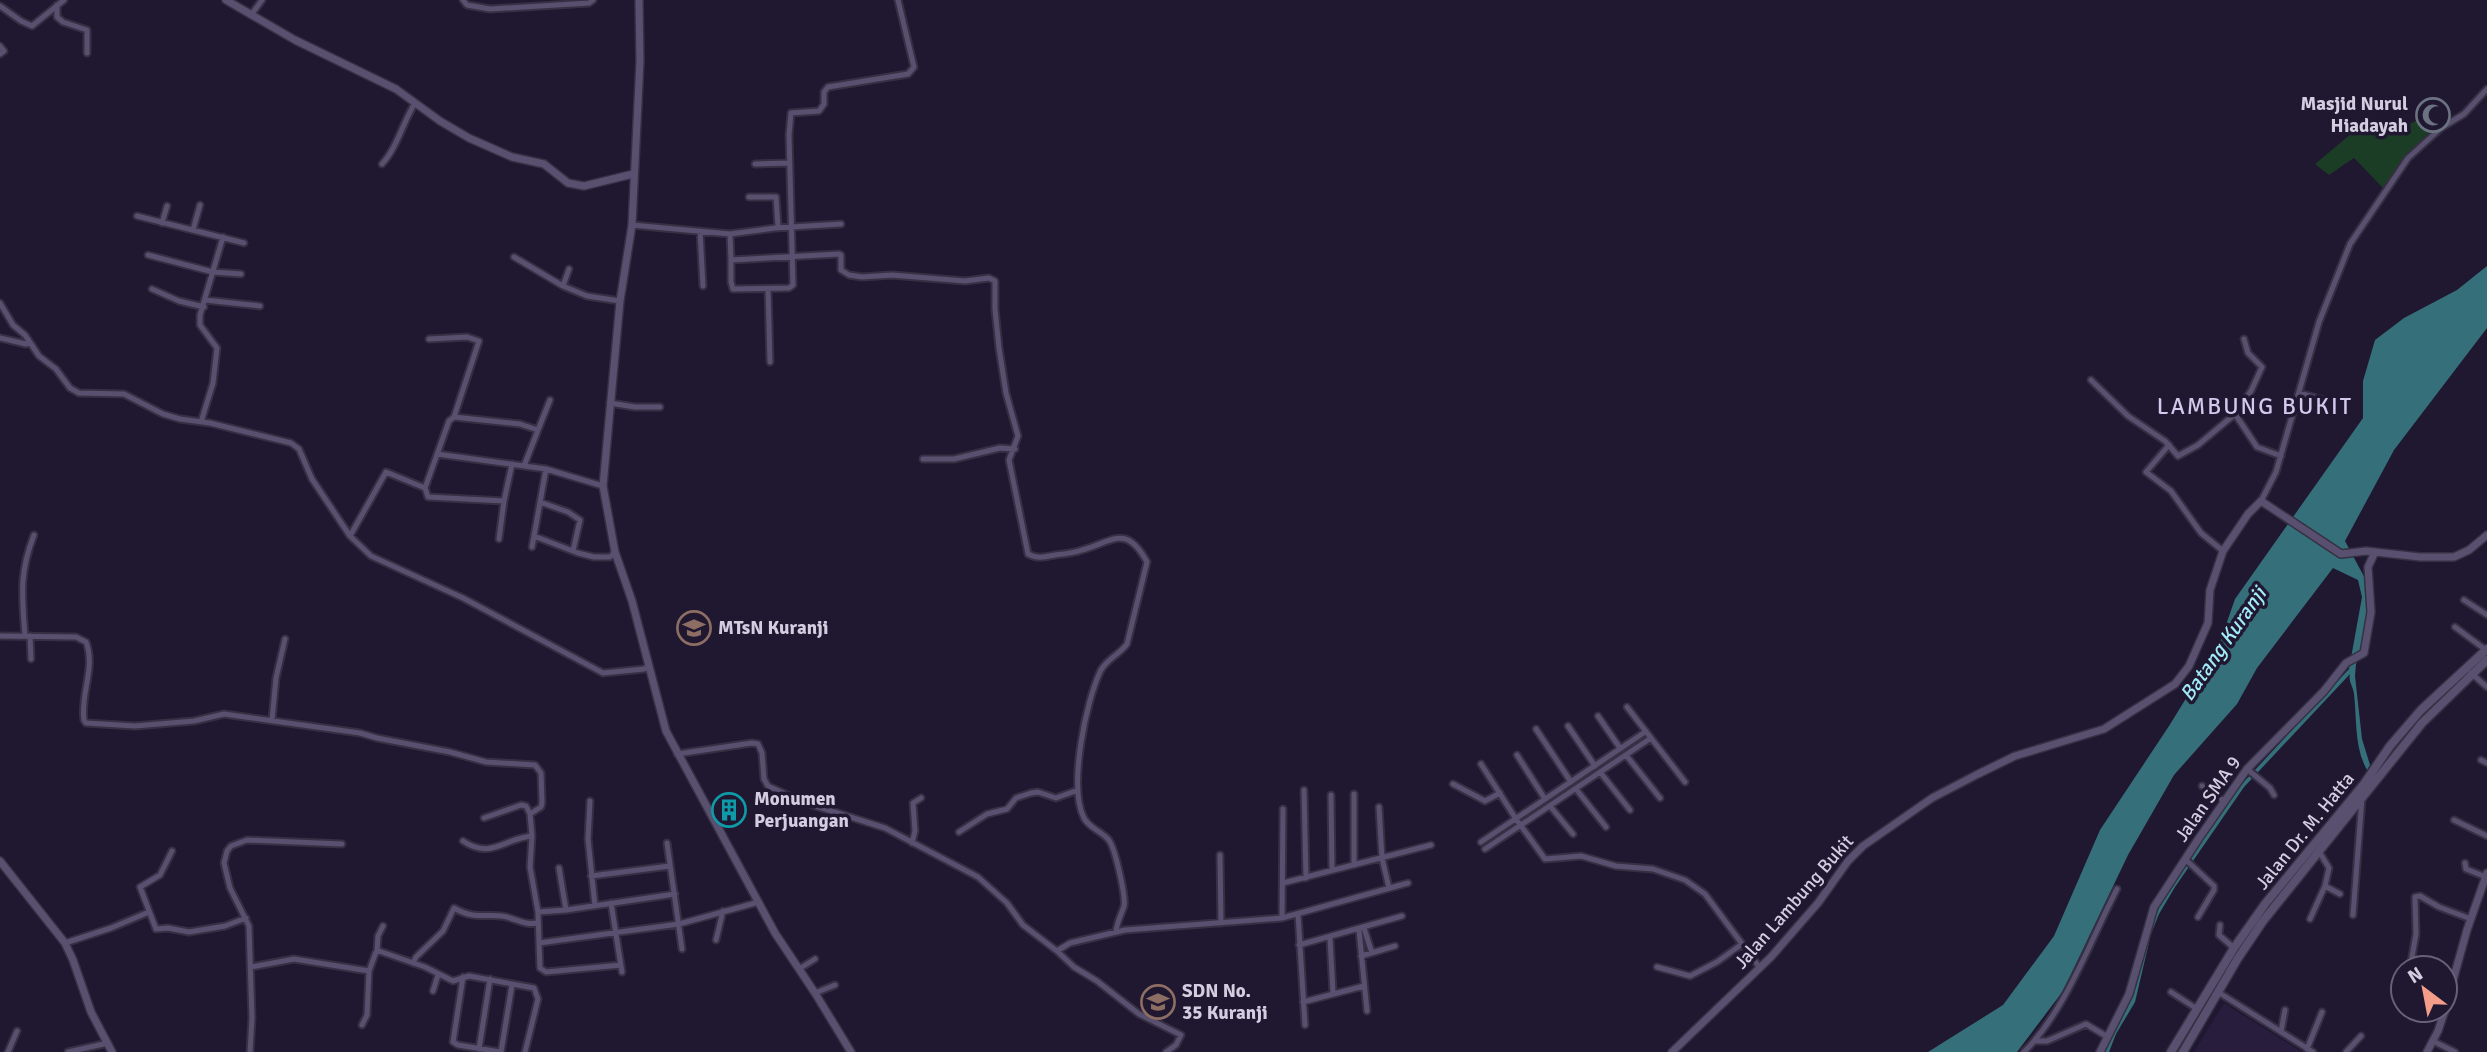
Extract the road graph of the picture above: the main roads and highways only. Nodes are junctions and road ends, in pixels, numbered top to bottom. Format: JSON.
{"nodes":[{"id":1,"x":2487,"y":653,"type":"edge"},
{"id":2,"x":2358,"y":800,"type":"junction"},
{"id":3,"x":2234,"y":953,"type":"junction"},
{"id":4,"x":2171,"y":1052,"type":"edge"},
{"id":5,"x":2183,"y":1052,"type":"edge"}],
"edges":[{"from":1,"to":2,"type":"main road","name":"Jalan Dr. M. Hatta"},
{"from":1,"to":2,"type":"main road","name":"Jalan Dr. M. Hatta"},
{"from":2,"to":3,"type":"main road","name":"Jalan Dr. M. Hatta"},
{"from":2,"to":3,"type":"main road","name":"Jalan Dr. M. Hatta"},
{"from":3,"to":4,"type":"main road","name":"Jalan Dr. M. Hatta"},
{"from":3,"to":5,"type":"main road"}]}
